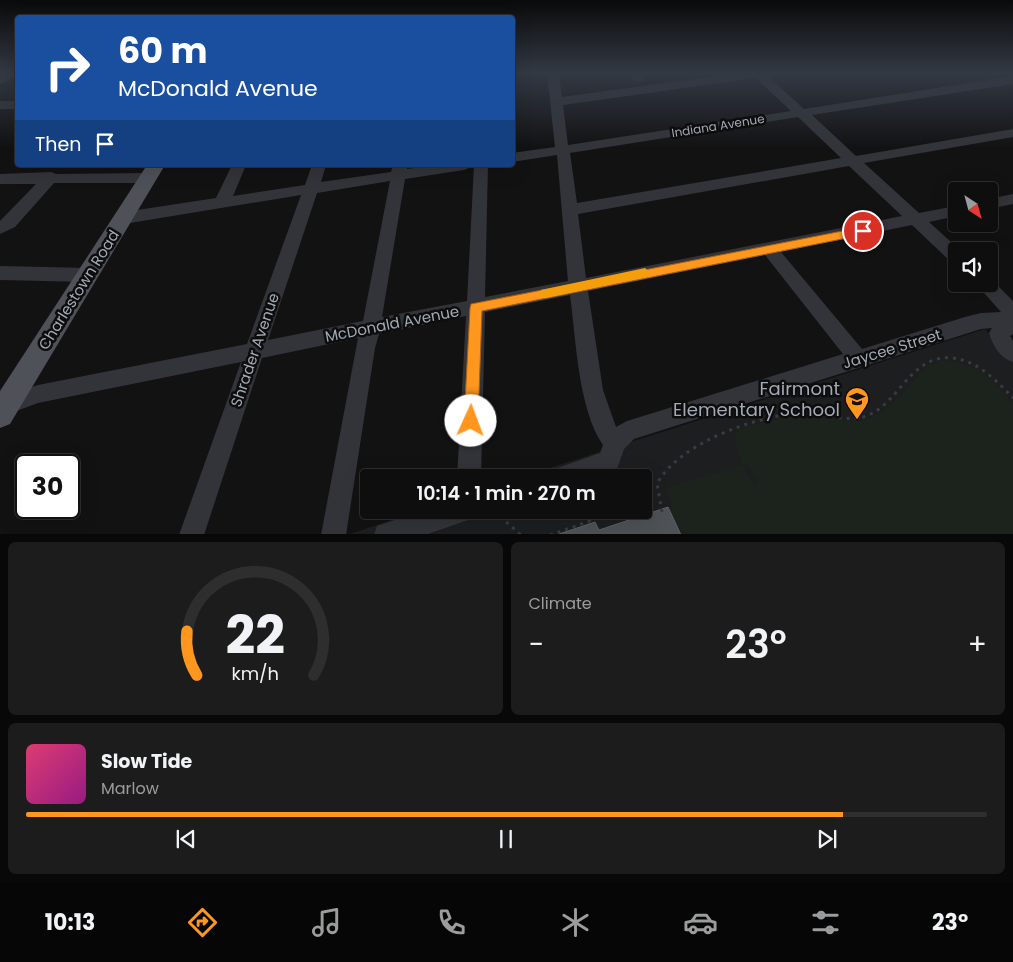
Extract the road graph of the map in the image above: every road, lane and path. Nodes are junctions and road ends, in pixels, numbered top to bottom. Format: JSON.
{"nodes":[{"id":1,"x":556,"y":98,"type":"edge"},
{"id":2,"x":585,"y":98,"type":"edge"},
{"id":3,"x":786,"y":98,"type":"edge"},
{"id":4,"x":898,"y":98,"type":"edge"},
{"id":5,"x":556,"y":102,"type":"junction"},
{"id":6,"x":0,"y":105,"type":"edge"},
{"id":7,"x":15,"y":105,"type":"edge"},
{"id":8,"x":802,"y":113,"type":"junction"},
{"id":9,"x":1013,"y":133,"type":"edge"},
{"id":10,"x":562,"y":150,"type":"junction"},
{"id":11,"x":515,"y":158,"type":"edge"},
{"id":12,"x":854,"y":162,"type":"junction"},
{"id":13,"x":74,"y":167,"type":"edge"},
{"id":14,"x":238,"y":167,"type":"edge"},
{"id":15,"x":318,"y":167,"type":"edge"},
{"id":16,"x":438,"y":167,"type":"edge"},
{"id":17,"x":481,"y":167,"type":"edge"},
{"id":18,"x":399,"y":170,"type":"edge"},
{"id":19,"x":152,"y":172,"type":"edge"},
{"id":20,"x":59,"y":178,"type":"junction"},
{"id":21,"x":0,"y":179,"type":"edge"},
{"id":22,"x":311,"y":189,"type":"junction"},
{"id":23,"x":1013,"y":199,"type":"edge"},
{"id":24,"x":222,"y":202,"type":"junction"},
{"id":25,"x":998,"y":202,"type":"edge"},
{"id":26,"x":570,"y":210,"type":"junction"},
{"id":27,"x":948,"y":213,"type":"edge"},
{"id":28,"x":124,"y":218,"type":"junction"},
{"id":29,"x":916,"y":219,"type":"junction"},
{"id":30,"x":4,"y":225,"type":"edge"},
{"id":31,"x":769,"y":249,"type":"junction"},
{"id":32,"x":948,"y":249,"type":"edge"},
{"id":33,"x":0,"y":273,"type":"edge"},
{"id":34,"x":88,"y":275,"type":"junction"},
{"id":35,"x":578,"y":287,"type":"junction"},
{"id":36,"x":993,"y":292,"type":"edge"},
{"id":37,"x":476,"y":308,"type":"junction"},
{"id":38,"x":1013,"y":318,"type":"edge"},
{"id":39,"x":1013,"y":325,"type":"edge"},
{"id":40,"x":370,"y":328,"type":"junction"},
{"id":41,"x":255,"y":350,"type":"junction"},
{"id":42,"x":1013,"y":354,"type":"edge"},
{"id":43,"x":859,"y":359,"type":"junction"},
{"id":44,"x":1013,"y":398,"type":"edge"},
{"id":45,"x":2,"y":409,"type":"edge"},
{"id":46,"x":621,"y":437,"type":"junction"},
{"id":47,"x":469,"y":469,"type":"edge"},
{"id":48,"x":586,"y":469,"type":"edge"},
{"id":49,"x":662,"y":512,"type":"junction"},
{"id":50,"x":654,"y":515,"type":"edge"},
{"id":51,"x":666,"y":515,"type":"edge"},
{"id":52,"x":434,"y":519,"type":"edge"},
{"id":53,"x":593,"y":528,"type":"edge"},
{"id":54,"x":191,"y":534,"type":"edge"},
{"id":55,"x":333,"y":534,"type":"edge"},
{"id":56,"x":386,"y":534,"type":"edge"},
{"id":57,"x":550,"y":534,"type":"edge"}],
"edges":[{"from":1,"to":5,"type":"street"},
{"from":2,"to":5,"type":"street"},
{"from":3,"to":8,"type":"street"},
{"from":4,"to":8,"type":"street","name":"Indiana Avenue"},
{"from":5,"to":10,"type":"street"},
{"from":6,"to":7,"type":"street"},
{"from":8,"to":10,"type":"street","name":"Indiana Avenue"},
{"from":8,"to":12,"type":"street"},
{"from":9,"to":12,"type":"street"},
{"from":10,"to":11,"type":"street","name":"Indiana Avenue"},
{"from":10,"to":26,"type":"street"},
{"from":12,"to":26,"type":"street"},
{"from":12,"to":29,"type":"street"},
{"from":13,"to":20,"type":"street"},
{"from":14,"to":24,"type":"street"},
{"from":15,"to":22,"type":"street","name":"Shrader Avenue"},
{"from":16,"to":18,"type":"street"},
{"from":17,"to":37,"type":"street"},
{"from":18,"to":22,"type":"street"},
{"from":18,"to":40,"type":"street"},
{"from":19,"to":20,"type":"street"},
{"from":19,"to":28,"type":"main road","name":"Charlestown Road"},
{"from":20,"to":21,"type":"street"},
{"from":20,"to":30,"type":"street"},
{"from":22,"to":24,"type":"street"},
{"from":22,"to":41,"type":"street","name":"Shrader Avenue"},
{"from":23,"to":25,"type":"street"},
{"from":24,"to":28,"type":"street"},
{"from":26,"to":35,"type":"street"},
{"from":27,"to":29,"type":"street","name":"McDonald Avenue"},
{"from":28,"to":34,"type":"main road","name":"Charlestown Road"},
{"from":29,"to":31,"type":"street","name":"McDonald Avenue"},
{"from":29,"to":32,"type":"street"},
{"from":31,"to":35,"type":"street","name":"McDonald Avenue"},
{"from":31,"to":43,"type":"street"},
{"from":33,"to":34,"type":"street"},
{"from":34,"to":45,"type":"main road","name":"Charlestown Road"},
{"from":35,"to":37,"type":"street","name":"McDonald Avenue"},
{"from":35,"to":46,"type":"street"},
{"from":36,"to":38,"type":"street"},
{"from":37,"to":40,"type":"street","name":"McDonald Avenue"},
{"from":37,"to":47,"type":"street"},
{"from":38,"to":43,"type":"street","name":"Jaycee Street"},
{"from":39,"to":42,"type":"street"},
{"from":40,"to":41,"type":"street","name":"McDonald Avenue"},
{"from":40,"to":55,"type":"street"},
{"from":41,"to":45,"type":"street","name":"McDonald Avenue"},
{"from":41,"to":54,"type":"street","name":"Shrader Avenue"},
{"from":43,"to":46,"type":"street","name":"Jaycee Street"},
{"from":44,"to":49,"type":"path"},
{"from":46,"to":48,"type":"street"},
{"from":49,"to":50,"type":"path"},
{"from":49,"to":51,"type":"path"},
{"from":52,"to":56,"type":"street"},
{"from":53,"to":57,"type":"path"}]}
